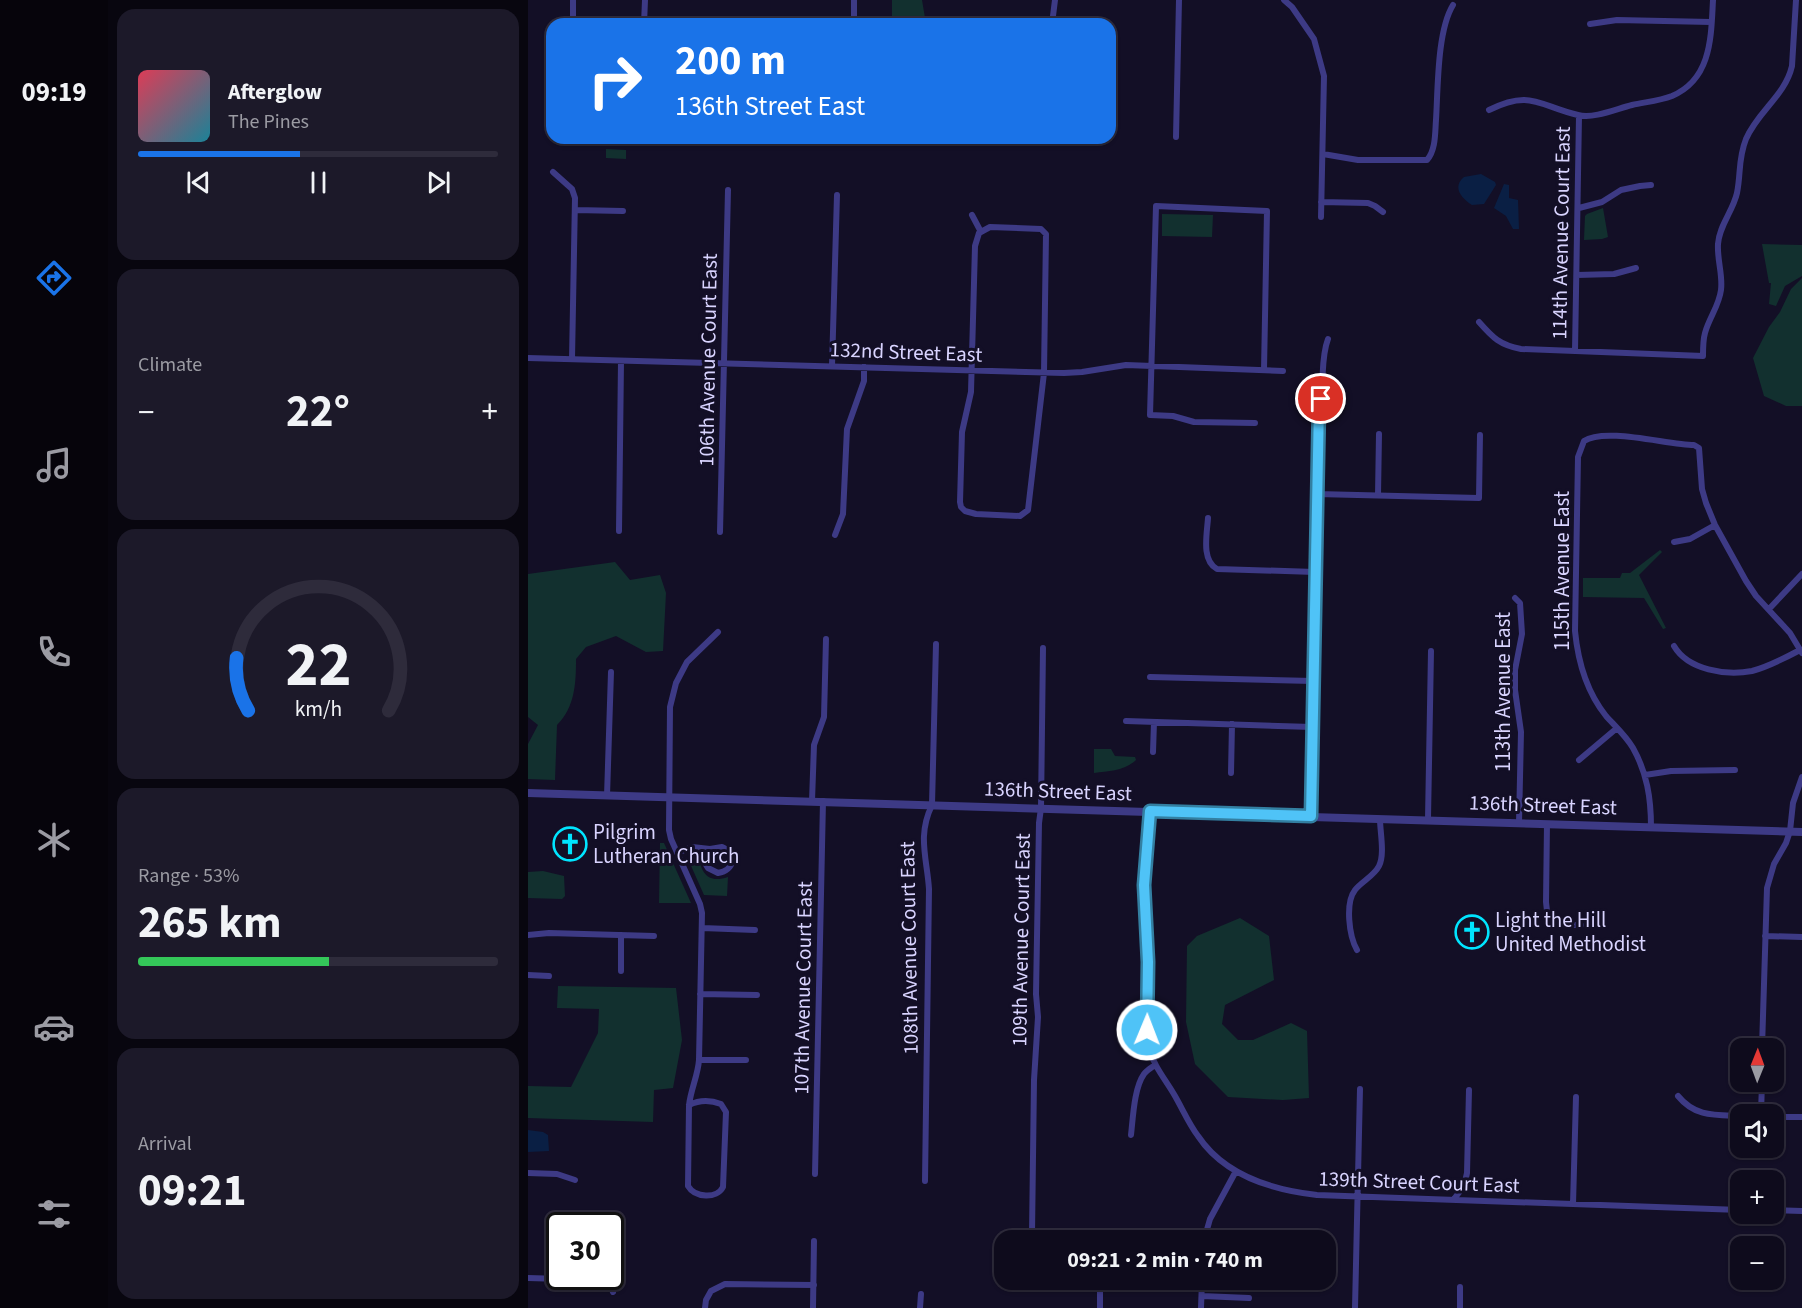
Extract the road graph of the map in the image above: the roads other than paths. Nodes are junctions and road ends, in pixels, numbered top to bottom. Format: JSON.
{"nodes":[{"id":1,"x":573,"y":0,"type":"edge"},
{"id":2,"x":645,"y":0,"type":"edge"},
{"id":3,"x":854,"y":0,"type":"edge"},
{"id":4,"x":1055,"y":0,"type":"edge"},
{"id":5,"x":1179,"y":0,"type":"edge"},
{"id":6,"x":1284,"y":0,"type":"edge"},
{"id":7,"x":1713,"y":0,"type":"edge"},
{"id":8,"x":1796,"y":0,"type":"edge"},
{"id":9,"x":1453,"y":5,"type":"dead end"},
{"id":10,"x":573,"y":18,"type":"edge"},
{"id":11,"x":645,"y":18,"type":"edge"},
{"id":12,"x":854,"y":18,"type":"edge"},
{"id":13,"x":1053,"y":18,"type":"edge"},
{"id":14,"x":1712,"y":22,"type":"junction"},
{"id":15,"x":1590,"y":24,"type":"dead end"},
{"id":16,"x":1490,"y":110,"type":"dead end"},
{"id":17,"x":1579,"y":116,"type":"junction"},
{"id":18,"x":1176,"y":136,"type":"dead end"},
{"id":19,"x":1323,"y":154,"type":"junction"},
{"id":20,"x":553,"y":172,"type":"dead end"},
{"id":21,"x":1651,"y":185,"type":"dead end"},
{"id":22,"x":728,"y":190,"type":"dead end"},
{"id":23,"x":837,"y":195,"type":"dead end"},
{"id":24,"x":1322,"y":202,"type":"junction"},
{"id":25,"x":1579,"y":208,"type":"junction"},
{"id":26,"x":575,"y":210,"type":"junction"},
{"id":27,"x":623,"y":211,"type":"dead end"},
{"id":28,"x":1383,"y":212,"type":"dead end"},
{"id":29,"x":972,"y":215,"type":"dead end"},
{"id":30,"x":1321,"y":218,"type":"dead end"},
{"id":31,"x":981,"y":232,"type":"junction"},
{"id":32,"x":1636,"y":268,"type":"dead end"},
{"id":33,"x":1577,"y":275,"type":"junction"},
{"id":34,"x":1479,"y":322,"type":"dead end"},
{"id":35,"x":1328,"y":339,"type":"dead end"},
{"id":36,"x":1575,"y":351,"type":"junction"},
{"id":37,"x":528,"y":358,"type":"edge"},
{"id":38,"x":572,"y":359,"type":"junction"},
{"id":39,"x":621,"y":361,"type":"junction"},
{"id":40,"x":724,"y":363,"type":"junction"},
{"id":41,"x":832,"y":366,"type":"junction"},
{"id":42,"x":1152,"y":366,"type":"junction"},
{"id":43,"x":864,"y":367,"type":"junction"},
{"id":44,"x":972,"y":370,"type":"junction"},
{"id":45,"x":1264,"y":370,"type":"junction"},
{"id":46,"x":1282,"y":371,"type":"dead end"},
{"id":47,"x":1044,"y":373,"type":"junction"},
{"id":48,"x":1311,"y":382,"type":"dead end"},
{"id":49,"x":1319,"y":404,"type":"junction"},
{"id":50,"x":1255,"y":423,"type":"dead end"},
{"id":51,"x":1379,"y":434,"type":"dead end"},
{"id":52,"x":1480,"y":435,"type":"dead end"},
{"id":53,"x":1317,"y":494,"type":"junction"},
{"id":54,"x":1378,"y":495,"type":"junction"},
{"id":55,"x":1208,"y":518,"type":"dead end"},
{"id":56,"x":1715,"y":525,"type":"junction"},
{"id":57,"x":619,"y":531,"type":"dead end"},
{"id":58,"x":720,"y":532,"type":"dead end"},
{"id":59,"x":835,"y":535,"type":"dead end"},
{"id":60,"x":1674,"y":542,"type":"dead end"},
{"id":61,"x":1315,"y":572,"type":"junction"},
{"id":62,"x":1802,"y":574,"type":"edge"},
{"id":63,"x":1515,"y":598,"type":"dead end"},
{"id":64,"x":1769,"y":609,"type":"junction"},
{"id":65,"x":718,"y":632,"type":"dead end"},
{"id":66,"x":826,"y":639,"type":"dead end"},
{"id":67,"x":936,"y":644,"type":"dead end"},
{"id":68,"x":1674,"y":646,"type":"dead end"},
{"id":69,"x":1043,"y":648,"type":"dead end"},
{"id":70,"x":1431,"y":651,"type":"dead end"},
{"id":71,"x":1801,"y":652,"type":"edge"},
{"id":72,"x":611,"y":672,"type":"dead end"},
{"id":73,"x":1150,"y":677,"type":"dead end"},
{"id":74,"x":1313,"y":681,"type":"junction"},
{"id":75,"x":1126,"y":721,"type":"dead end"},
{"id":76,"x":1154,"y":722,"type":"junction"},
{"id":77,"x":1232,"y":724,"type":"junction"},
{"id":78,"x":1312,"y":727,"type":"junction"},
{"id":79,"x":1617,"y":728,"type":"junction"},
{"id":80,"x":1153,"y":752,"type":"dead end"},
{"id":81,"x":1579,"y":760,"type":"dead end"},
{"id":82,"x":1735,"y":770,"type":"dead end"},
{"id":83,"x":1231,"y":773,"type":"dead end"},
{"id":84,"x":1645,"y":774,"type":"junction"},
{"id":85,"x":1802,"y":777,"type":"edge"},
{"id":86,"x":528,"y":793,"type":"edge"},
{"id":87,"x":607,"y":796,"type":"junction"},
{"id":88,"x":669,"y":798,"type":"junction"},
{"id":89,"x":812,"y":801,"type":"junction"},
{"id":90,"x":823,"y":801,"type":"junction"},
{"id":91,"x":932,"y":805,"type":"junction"},
{"id":92,"x":1041,"y":808,"type":"junction"},
{"id":93,"x":1150,"y":811,"type":"junction"},
{"id":94,"x":1311,"y":816,"type":"junction"},
{"id":95,"x":1380,"y":819,"type":"junction"},
{"id":96,"x":1428,"y":819,"type":"junction"},
{"id":97,"x":1520,"y":823,"type":"junction"},
{"id":98,"x":1547,"y":824,"type":"junction"},
{"id":99,"x":1651,"y":827,"type":"junction"},
{"id":100,"x":1790,"y":831,"type":"junction"},
{"id":101,"x":1802,"y":832,"type":"edge"},
{"id":102,"x":711,"y":849,"type":"junction"},
{"id":103,"x":677,"y":853,"type":"junction"},
{"id":104,"x":1581,"y":925,"type":"dead end"},
{"id":105,"x":702,"y":928,"type":"junction"},
{"id":106,"x":755,"y":930,"type":"dead end"},
{"id":107,"x":528,"y":935,"type":"edge"},
{"id":108,"x":621,"y":935,"type":"junction"},
{"id":109,"x":654,"y":936,"type":"dead end"},
{"id":110,"x":1765,"y":936,"type":"junction"},
{"id":111,"x":1802,"y":937,"type":"edge"},
{"id":112,"x":1357,"y":950,"type":"dead end"},
{"id":113,"x":621,"y":971,"type":"dead end"},
{"id":114,"x":528,"y":975,"type":"edge"},
{"id":115,"x":549,"y":976,"type":"dead end"},
{"id":116,"x":700,"y":994,"type":"junction"},
{"id":117,"x":757,"y":995,"type":"dead end"},
{"id":118,"x":1762,"y":1038,"type":"edge"},
{"id":119,"x":699,"y":1060,"type":"junction"},
{"id":120,"x":746,"y":1060,"type":"dead end"},
{"id":121,"x":1155,"y":1065,"type":"junction"},
{"id":122,"x":1360,"y":1089,"type":"dead end"},
{"id":123,"x":1469,"y":1090,"type":"dead end"},
{"id":124,"x":1678,"y":1096,"type":"dead end"},
{"id":125,"x":1576,"y":1097,"type":"dead end"},
{"id":126,"x":689,"y":1105,"type":"junction"},
{"id":127,"x":1730,"y":1116,"type":"edge"},
{"id":128,"x":1784,"y":1117,"type":"edge"},
{"id":129,"x":1802,"y":1117,"type":"edge"},
{"id":130,"x":1131,"y":1135,"type":"dead end"},
{"id":131,"x":1236,"y":1171,"type":"junction"},
{"id":132,"x":528,"y":1173,"type":"edge"},
{"id":133,"x":815,"y":1174,"type":"dead end"},
{"id":134,"x":575,"y":1180,"type":"dead end"},
{"id":135,"x":925,"y":1181,"type":"dead end"},
{"id":136,"x":1357,"y":1197,"type":"junction"},
{"id":137,"x":1454,"y":1200,"type":"junction"},
{"id":138,"x":1573,"y":1204,"type":"junction"},
{"id":139,"x":1730,"y":1210,"type":"edge"},
{"id":140,"x":1784,"y":1210,"type":"edge"},
{"id":141,"x":1802,"y":1211,"type":"edge"},
{"id":142,"x":1032,"y":1230,"type":"edge"},
{"id":143,"x":1207,"y":1230,"type":"edge"},
{"id":144,"x":814,"y":1241,"type":"dead end"},
{"id":145,"x":528,"y":1278,"type":"edge"},
{"id":146,"x":814,"y":1285,"type":"junction"},
{"id":147,"x":1460,"y":1287,"type":"dead end"},
{"id":148,"x":1100,"y":1290,"type":"edge"},
{"id":149,"x":1202,"y":1290,"type":"edge"},
{"id":150,"x":613,"y":1292,"type":"dead end"},
{"id":151,"x":921,"y":1294,"type":"dead end"},
{"id":152,"x":1202,"y":1296,"type":"junction"},
{"id":153,"x":1249,"y":1298,"type":"dead end"},
{"id":154,"x":705,"y":1308,"type":"edge"},
{"id":155,"x":813,"y":1308,"type":"edge"},
{"id":156,"x":920,"y":1308,"type":"edge"},
{"id":157,"x":1100,"y":1308,"type":"edge"},
{"id":158,"x":1201,"y":1308,"type":"edge"},
{"id":159,"x":1354,"y":1308,"type":"edge"},
{"id":160,"x":1460,"y":1308,"type":"edge"}],
"edges":[{"from":1,"to":10,"type":"street"},
{"from":2,"to":11,"type":"street"},
{"from":3,"to":12,"type":"street"},
{"from":4,"to":13,"type":"street"},
{"from":5,"to":18,"type":"street"},
{"from":6,"to":19,"type":"street"},
{"from":7,"to":14,"type":"street"},
{"from":8,"to":36,"type":"street"},
{"from":9,"to":19,"type":"street"},
{"from":14,"to":15,"type":"street"},
{"from":14,"to":17,"type":"street"},
{"from":16,"to":17,"type":"street"},
{"from":17,"to":25,"type":"street","name":"114th Avenue Court East"},
{"from":19,"to":24,"type":"street"},
{"from":20,"to":26,"type":"street"},
{"from":21,"to":25,"type":"street"},
{"from":22,"to":40,"type":"street","name":"106th Avenue Court East"},
{"from":23,"to":41,"type":"street"},
{"from":24,"to":28,"type":"street"},
{"from":24,"to":30,"type":"street"},
{"from":25,"to":33,"type":"street","name":"114th Avenue Court East"},
{"from":26,"to":27,"type":"street"},
{"from":26,"to":38,"type":"street"},
{"from":29,"to":31,"type":"street"},
{"from":31,"to":44,"type":"street"},
{"from":31,"to":47,"type":"street"},
{"from":32,"to":33,"type":"street"},
{"from":33,"to":36,"type":"street","name":"114th Avenue Court East"},
{"from":34,"to":36,"type":"street"},
{"from":35,"to":49,"type":"street"},
{"from":37,"to":38,"type":"street","name":"132nd Street East"},
{"from":38,"to":39,"type":"street","name":"132nd Street East"},
{"from":39,"to":40,"type":"street","name":"132nd Street East"},
{"from":39,"to":57,"type":"street"},
{"from":40,"to":41,"type":"street","name":"132nd Street East"},
{"from":40,"to":58,"type":"street","name":"106th Avenue Court East"},
{"from":41,"to":43,"type":"street","name":"132nd Street East"},
{"from":42,"to":45,"type":"street","name":"132nd Street East"},
{"from":42,"to":45,"type":"street"},
{"from":42,"to":47,"type":"street","name":"132nd Street East"},
{"from":42,"to":50,"type":"street"},
{"from":43,"to":44,"type":"street","name":"132nd Street East"},
{"from":43,"to":59,"type":"street"},
{"from":44,"to":47,"type":"street","name":"132nd Street East"},
{"from":44,"to":47,"type":"street"},
{"from":45,"to":46,"type":"street","name":"132nd Street East"},
{"from":48,"to":49,"type":"street"},
{"from":49,"to":53,"type":"street"},
{"from":51,"to":54,"type":"street"},
{"from":52,"to":54,"type":"street"},
{"from":53,"to":54,"type":"street"},
{"from":53,"to":61,"type":"street"},
{"from":55,"to":61,"type":"street"},
{"from":56,"to":60,"type":"street"},
{"from":56,"to":64,"type":"street"},
{"from":56,"to":79,"type":"street","name":"115th Avenue East"},
{"from":61,"to":74,"type":"street"},
{"from":62,"to":64,"type":"street"},
{"from":63,"to":97,"type":"street","name":"113th Avenue East"},
{"from":64,"to":71,"type":"street"},
{"from":65,"to":88,"type":"street"},
{"from":66,"to":89,"type":"street"},
{"from":67,"to":91,"type":"street","name":"108th Avenue Court East"},
{"from":68,"to":71,"type":"street"},
{"from":69,"to":92,"type":"street","name":"109th Avenue Court East"},
{"from":70,"to":96,"type":"street"},
{"from":72,"to":87,"type":"street"},
{"from":73,"to":74,"type":"street"},
{"from":74,"to":78,"type":"street"},
{"from":75,"to":76,"type":"street"},
{"from":76,"to":77,"type":"street"},
{"from":76,"to":80,"type":"street"},
{"from":77,"to":78,"type":"street"},
{"from":77,"to":83,"type":"street"},
{"from":78,"to":94,"type":"street"},
{"from":79,"to":81,"type":"street"},
{"from":79,"to":84,"type":"street","name":"115th Avenue East"},
{"from":82,"to":84,"type":"street"},
{"from":84,"to":99,"type":"street","name":"115th Avenue East"},
{"from":85,"to":100,"type":"street"},
{"from":86,"to":87,"type":"street","name":"136th Street East"},
{"from":87,"to":88,"type":"street","name":"136th Street East"},
{"from":88,"to":89,"type":"street","name":"136th Street East"},
{"from":88,"to":103,"type":"street"},
{"from":89,"to":90,"type":"street","name":"136th Street East"},
{"from":90,"to":91,"type":"street","name":"136th Street East"},
{"from":90,"to":133,"type":"street","name":"107th Avenue Court East"},
{"from":91,"to":92,"type":"street","name":"136th Street East"},
{"from":91,"to":135,"type":"street","name":"108th Avenue Court East"},
{"from":92,"to":93,"type":"street","name":"136th Street East"},
{"from":92,"to":142,"type":"street","name":"109th Avenue Court East"},
{"from":93,"to":94,"type":"street","name":"136th Street East"},
{"from":93,"to":121,"type":"street","name":"139th Street Court East"},
{"from":94,"to":95,"type":"street","name":"136th Street East"},
{"from":95,"to":96,"type":"street","name":"136th Street East"},
{"from":95,"to":112,"type":"street"},
{"from":96,"to":97,"type":"street","name":"136th Street East"},
{"from":97,"to":98,"type":"street","name":"136th Street East"},
{"from":98,"to":99,"type":"street","name":"136th Street East"},
{"from":98,"to":104,"type":"street"},
{"from":99,"to":100,"type":"street","name":"136th Street East"},
{"from":100,"to":101,"type":"street","name":"136th Street East"},
{"from":100,"to":110,"type":"street"},
{"from":102,"to":102,"type":"street"},
{"from":102,"to":103,"type":"street"},
{"from":103,"to":105,"type":"street"},
{"from":105,"to":106,"type":"street"},
{"from":105,"to":116,"type":"street"},
{"from":107,"to":108,"type":"street"},
{"from":108,"to":109,"type":"street"},
{"from":108,"to":113,"type":"street"},
{"from":110,"to":111,"type":"street"},
{"from":110,"to":118,"type":"street"},
{"from":114,"to":115,"type":"street"},
{"from":116,"to":117,"type":"street"},
{"from":116,"to":119,"type":"street"},
{"from":119,"to":120,"type":"street"},
{"from":119,"to":126,"type":"street"},
{"from":121,"to":130,"type":"street"},
{"from":121,"to":131,"type":"street","name":"139th Street Court East"},
{"from":122,"to":136,"type":"street"},
{"from":123,"to":137,"type":"street"},
{"from":124,"to":127,"type":"street"},
{"from":125,"to":138,"type":"street"},
{"from":126,"to":126,"type":"street"},
{"from":128,"to":129,"type":"street"},
{"from":131,"to":136,"type":"street","name":"139th Street Court East"},
{"from":131,"to":143,"type":"street"},
{"from":132,"to":134,"type":"street"},
{"from":136,"to":137,"type":"street","name":"139th Street Court East"},
{"from":136,"to":159,"type":"street"},
{"from":137,"to":138,"type":"street","name":"139th Street Court East"},
{"from":138,"to":139,"type":"street","name":"139th Street Court East"},
{"from":140,"to":141,"type":"street"},
{"from":144,"to":146,"type":"street"},
{"from":145,"to":150,"type":"street"},
{"from":146,"to":154,"type":"street"},
{"from":146,"to":155,"type":"street"},
{"from":147,"to":160,"type":"street"},
{"from":148,"to":157,"type":"street"},
{"from":149,"to":152,"type":"street"},
{"from":151,"to":156,"type":"street"},
{"from":152,"to":153,"type":"street"},
{"from":152,"to":158,"type":"street"}]}
